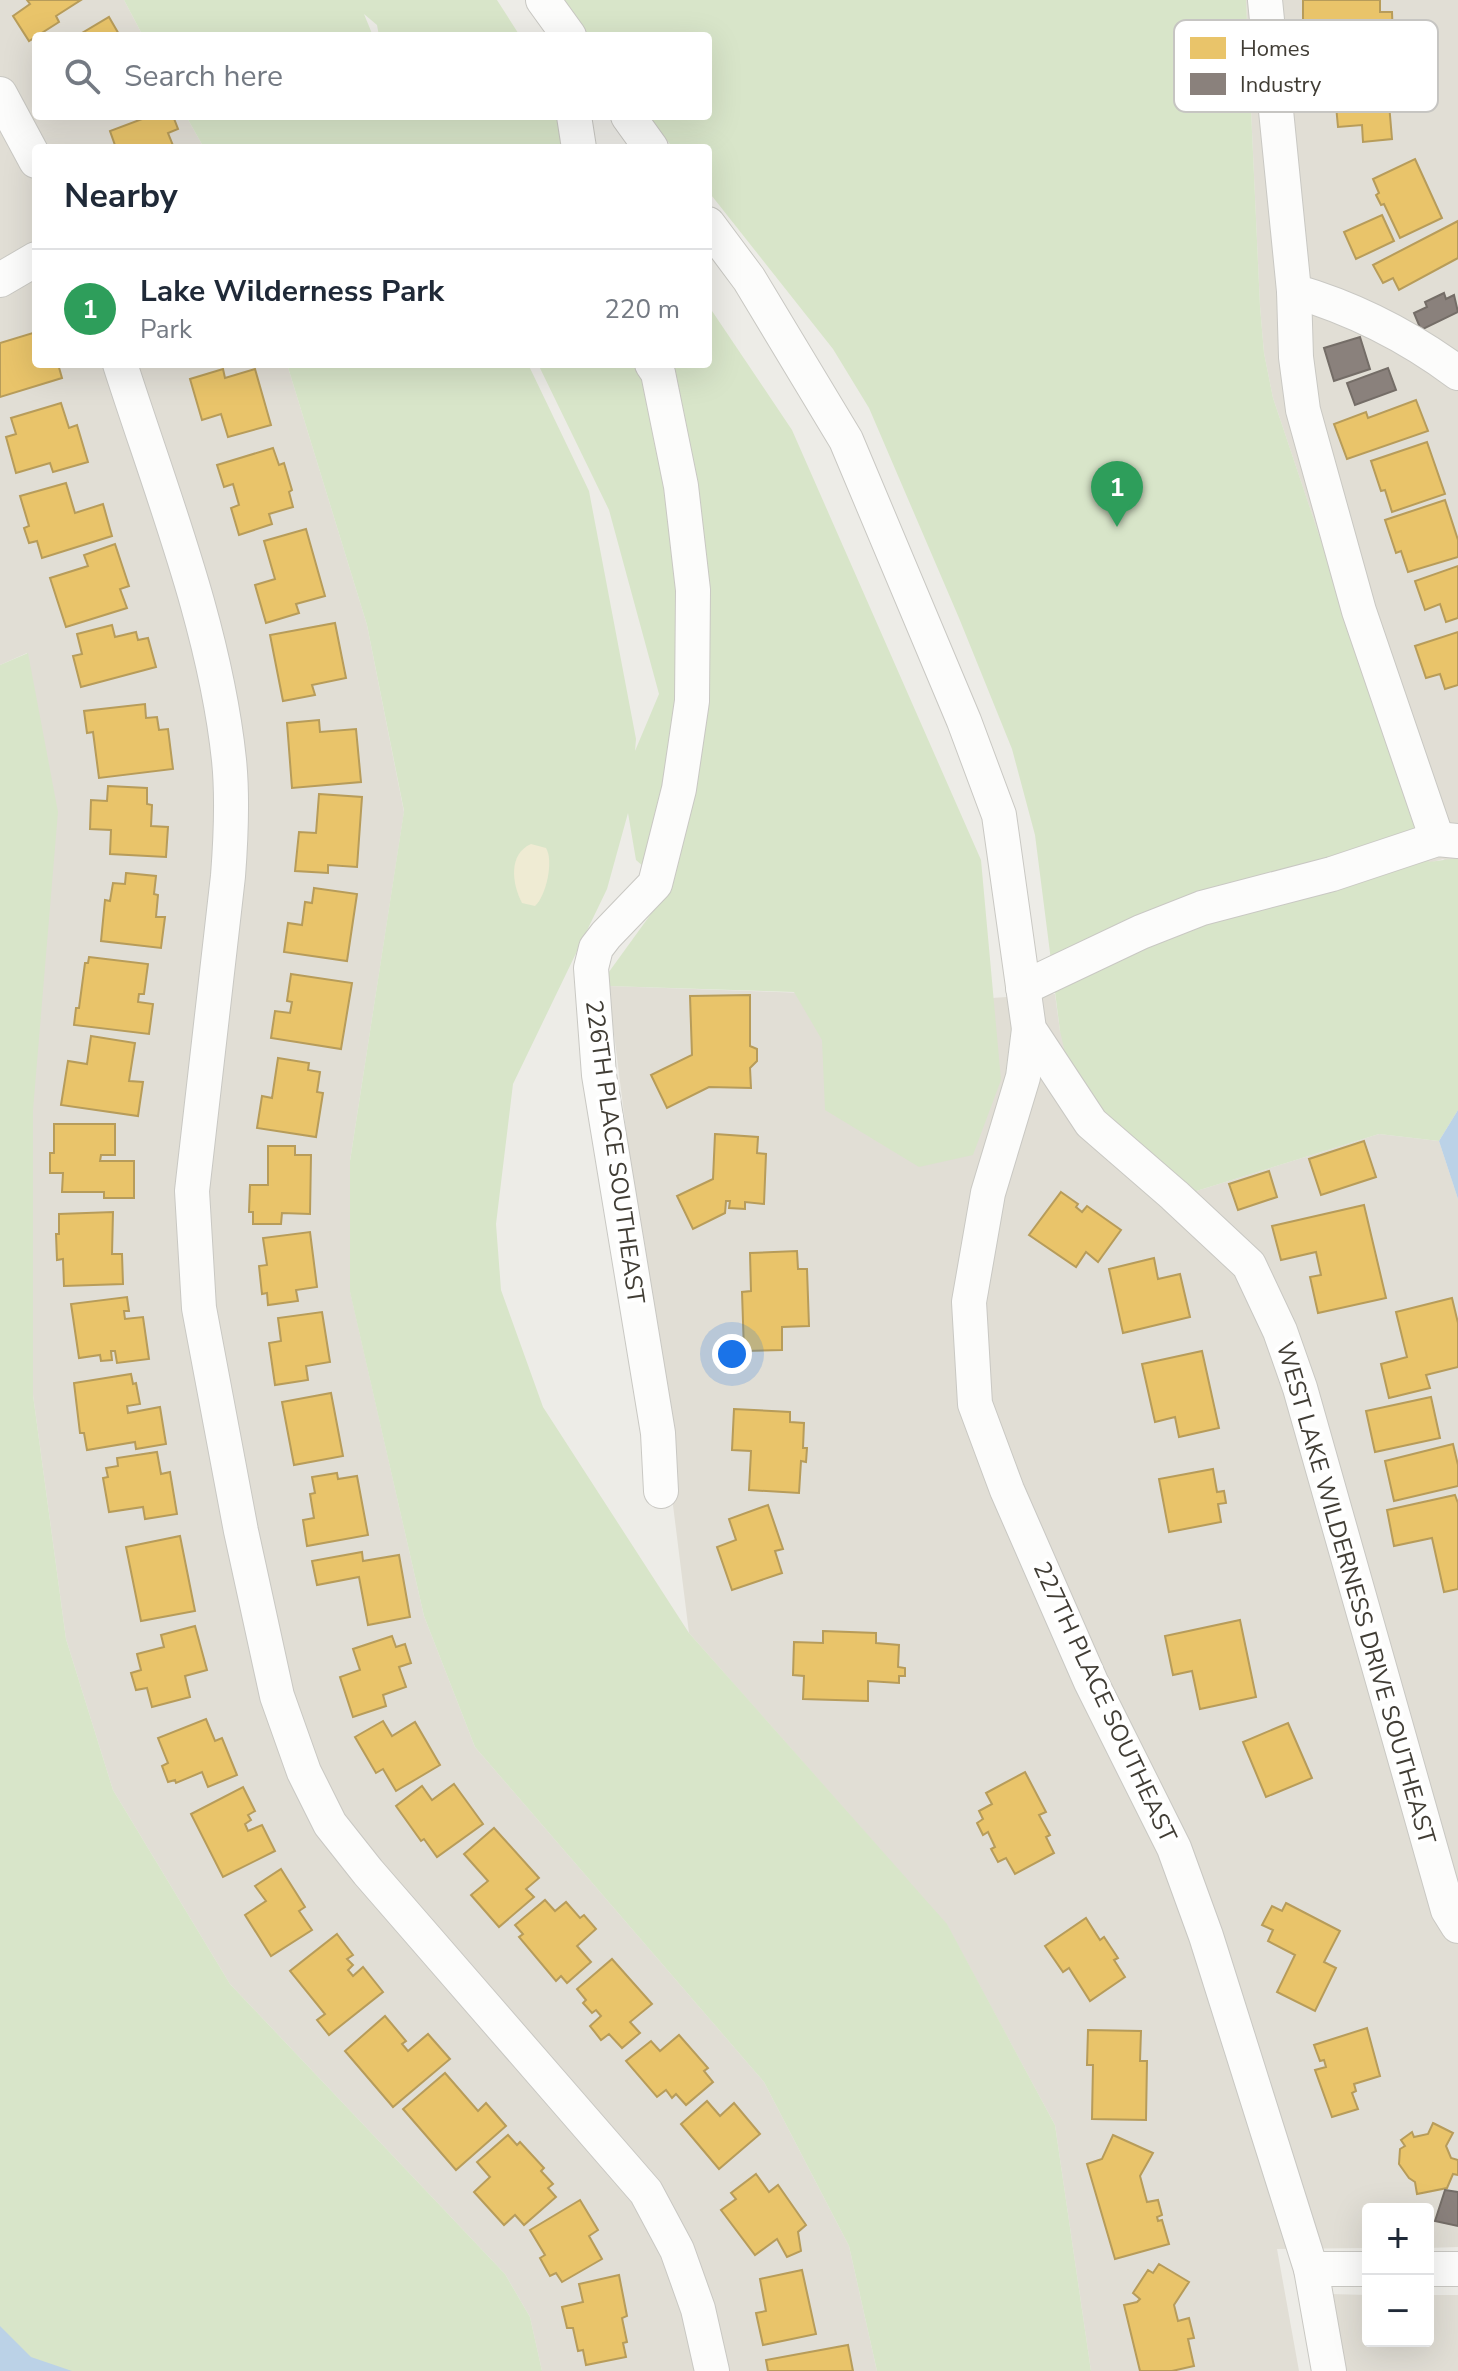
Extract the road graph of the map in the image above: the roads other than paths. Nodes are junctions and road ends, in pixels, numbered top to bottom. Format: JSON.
{"nodes":[{"id":1,"x":1265,"y":0,"type":"edge"},
{"id":2,"x":1267,"y":20,"type":"edge"},
{"id":3,"x":0,"y":94,"type":"edge"},
{"id":4,"x":1276,"y":112,"type":"edge"},
{"id":5,"x":575,"y":120,"type":"edge"},
{"id":6,"x":631,"y":120,"type":"edge"},
{"id":7,"x":578,"y":144,"type":"edge"},
{"id":8,"x":648,"y":144,"type":"edge"},
{"id":9,"x":32,"y":154,"type":"edge"},
{"id":10,"x":712,"y":229,"type":"edge"},
{"id":11,"x":32,"y":261,"type":"edge"},
{"id":12,"x":0,"y":280,"type":"edge"},
{"id":13,"x":1294,"y":291,"type":"junction"},
{"id":14,"x":121,"y":368,"type":"edge"},
{"id":15,"x":655,"y":368,"type":"edge"},
{"id":16,"x":1458,"y":373,"type":"edge"},
{"id":17,"x":1447,"y":840,"type":"edge"},
{"id":18,"x":1023,"y":988,"type":"junction"},
{"id":19,"x":1029,"y":1029,"type":"junction"},
{"id":20,"x":661,"y":1491,"type":"dead end"},
{"id":21,"x":1458,"y":1926,"type":"edge"},
{"id":22,"x":1311,"y":2269,"type":"junction"},
{"id":23,"x":1362,"y":2269,"type":"edge"},
{"id":24,"x":1434,"y":2269,"type":"edge"},
{"id":25,"x":1458,"y":2269,"type":"edge"},
{"id":26,"x":712,"y":2371,"type":"edge"},
{"id":27,"x":1329,"y":2371,"type":"edge"}],
"edges":[{"from":1,"to":2,"type":"street"},
{"from":3,"to":9,"type":"street"},
{"from":4,"to":13,"type":"street"},
{"from":5,"to":7,"type":"street"},
{"from":6,"to":8,"type":"street"},
{"from":10,"to":18,"type":"street","name":"WEST LAKE WILDERNESS DRIVE SOUTHEAST"},
{"from":11,"to":12,"type":"street"},
{"from":13,"to":16,"type":"street"},
{"from":13,"to":17,"type":"street"},
{"from":14,"to":26,"type":"street"},
{"from":15,"to":20,"type":"street","name":"226TH PLACE SOUTHEAST"},
{"from":17,"to":18,"type":"street"},
{"from":18,"to":19,"type":"street","name":"WEST LAKE WILDERNESS DRIVE SOUTHEAST"},
{"from":19,"to":21,"type":"street","name":"WEST LAKE WILDERNESS DRIVE SOUTHEAST"},
{"from":19,"to":22,"type":"street","name":"227TH PLACE SOUTHEAST"},
{"from":22,"to":23,"type":"street"},
{"from":22,"to":27,"type":"street","name":"227TH PLACE SOUTHEAST"},
{"from":24,"to":25,"type":"street"}]}
